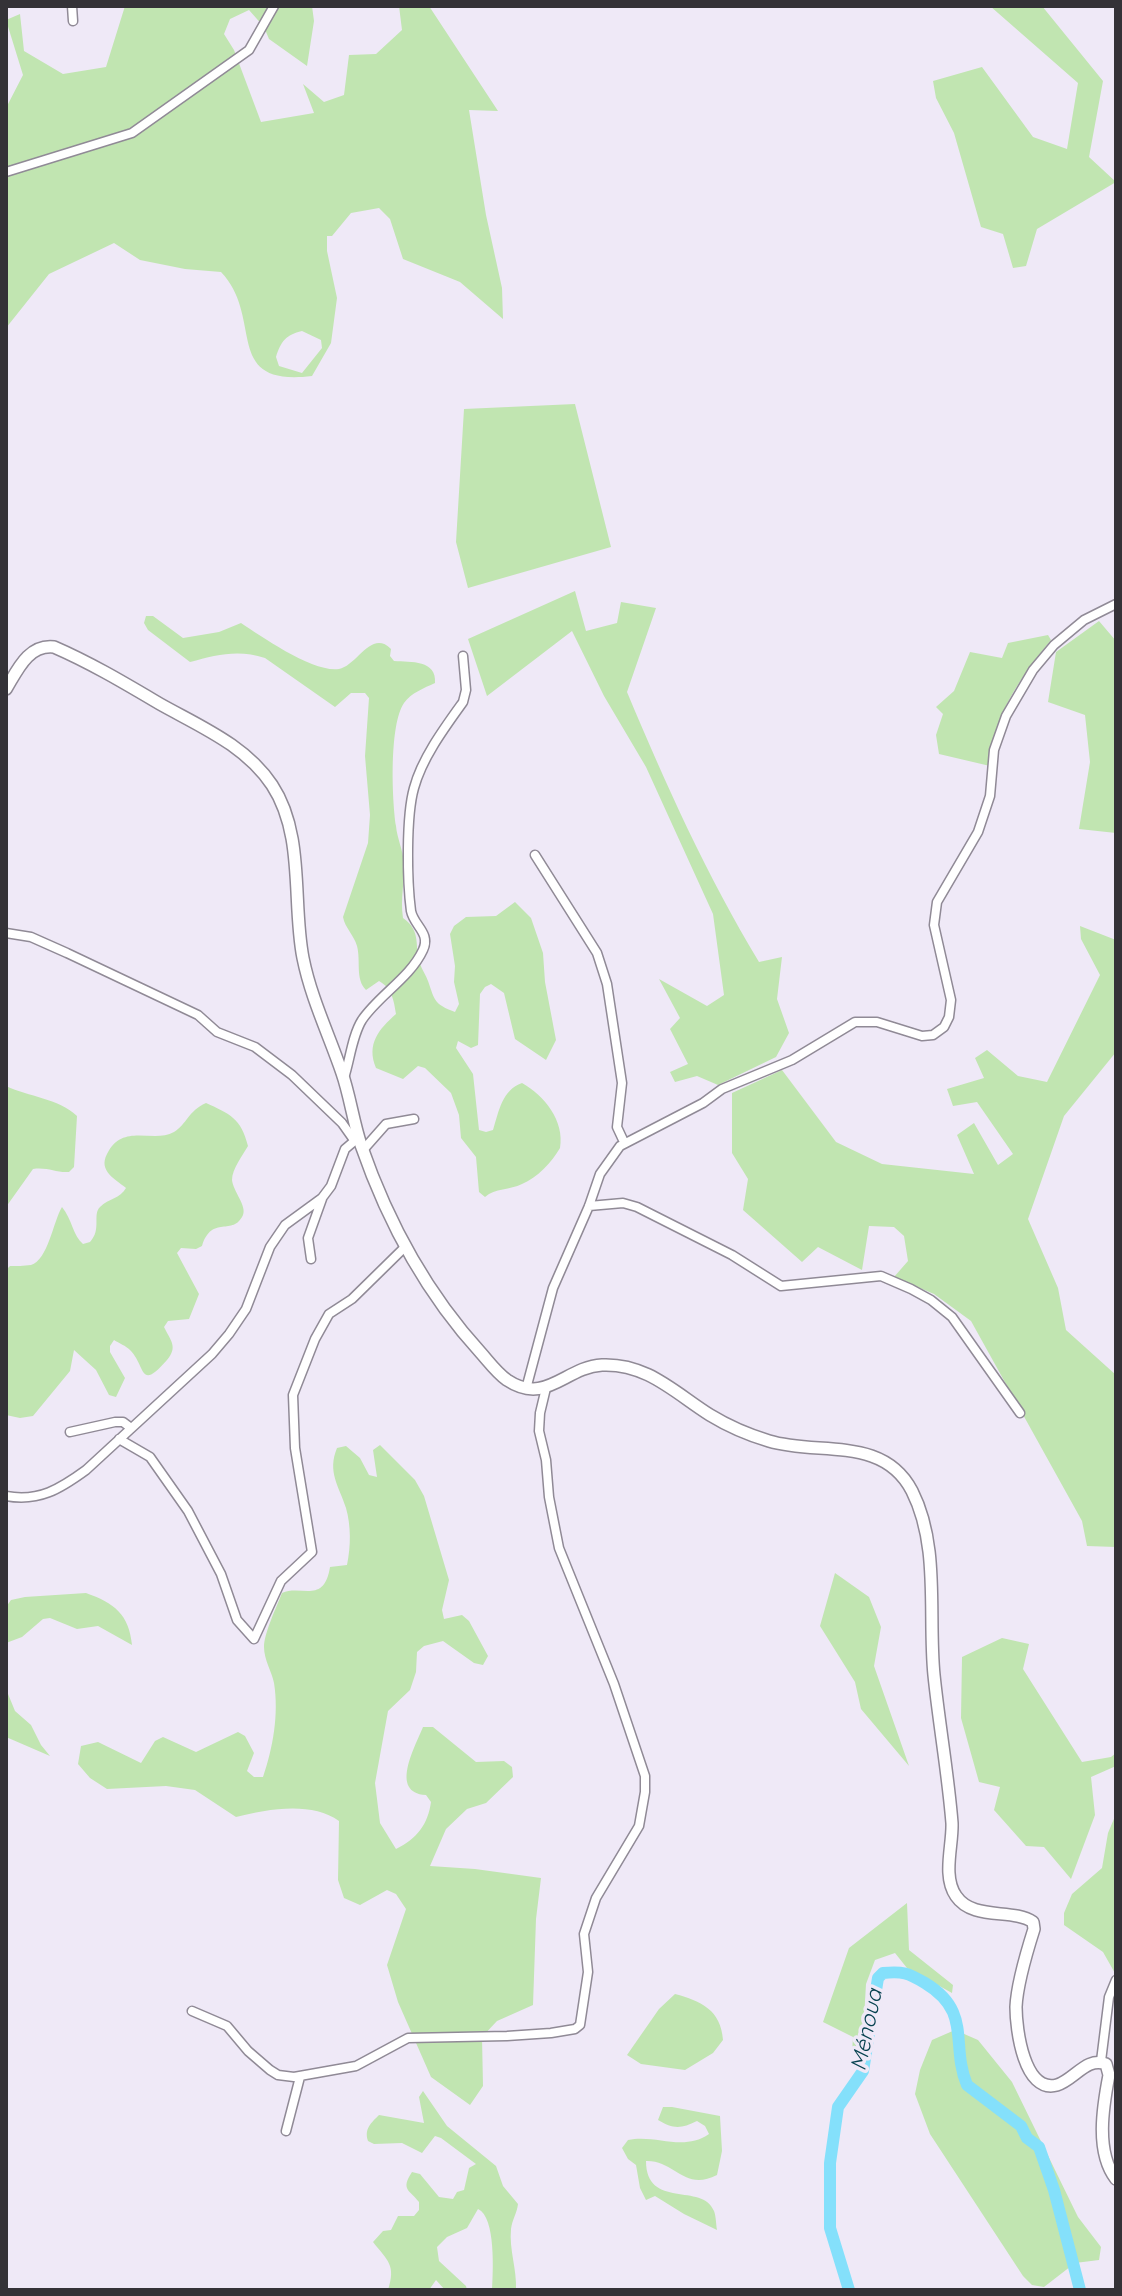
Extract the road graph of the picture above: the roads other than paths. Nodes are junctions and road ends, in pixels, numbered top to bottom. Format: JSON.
{"nodes":[{"id":1,"x":72,"y":6,"type":"edge"},
{"id":2,"x":274,"y":6,"type":"edge"},
{"id":3,"x":73,"y":21,"type":"dead end"},
{"id":4,"x":6,"y":172,"type":"edge"},
{"id":5,"x":1116,"y":604,"type":"edge"},
{"id":6,"x":463,"y":656,"type":"dead end"},
{"id":7,"x":6,"y":689,"type":"edge"},
{"id":8,"x":535,"y":855,"type":"dead end"},
{"id":9,"x":6,"y":933,"type":"edge"},
{"id":10,"x":344,"y":1079,"type":"junction"},
{"id":11,"x":414,"y":1119,"type":"dead end"},
{"id":12,"x":358,"y":1142,"type":"junction"},
{"id":13,"x":624,"y":1142,"type":"junction"},
{"id":14,"x":322,"y":1198,"type":"junction"},
{"id":15,"x":589,"y":1206,"type":"junction"},
{"id":16,"x":406,"y":1246,"type":"junction"},
{"id":17,"x":311,"y":1259,"type":"dead end"},
{"id":18,"x":546,"y":1388,"type":"junction"},
{"id":19,"x":526,"y":1389,"type":"junction"},
{"id":20,"x":1020,"y":1413,"type":"dead end"},
{"id":21,"x":131,"y":1428,"type":"junction"},
{"id":22,"x":70,"y":1432,"type":"dead end"},
{"id":23,"x":119,"y":1439,"type":"junction"},
{"id":24,"x":6,"y":1496,"type":"edge"},
{"id":25,"x":1116,"y":1980,"type":"edge"},
{"id":26,"x":192,"y":2011,"type":"dead end"},
{"id":27,"x":1101,"y":2061,"type":"junction"},
{"id":28,"x":300,"y":2077,"type":"junction"},
{"id":29,"x":286,"y":2131,"type":"dead end"},
{"id":30,"x":1116,"y":2179,"type":"edge"}],
"edges":[{"from":1,"to":3,"type":"street"},
{"from":2,"to":4,"type":"street"},
{"from":5,"to":13,"type":"street"},
{"from":6,"to":10,"type":"street"},
{"from":7,"to":10,"type":"street"},
{"from":8,"to":13,"type":"street"},
{"from":9,"to":12,"type":"street"},
{"from":10,"to":12,"type":"street"},
{"from":11,"to":12,"type":"street"},
{"from":12,"to":14,"type":"street"},
{"from":12,"to":16,"type":"street"},
{"from":13,"to":15,"type":"street"},
{"from":14,"to":17,"type":"street"},
{"from":14,"to":21,"type":"street"},
{"from":15,"to":19,"type":"street"},
{"from":15,"to":20,"type":"street"},
{"from":16,"to":19,"type":"street"},
{"from":16,"to":23,"type":"street"},
{"from":18,"to":19,"type":"street"},
{"from":18,"to":27,"type":"street"},
{"from":18,"to":28,"type":"street"},
{"from":21,"to":22,"type":"street"},
{"from":21,"to":23,"type":"street"},
{"from":23,"to":24,"type":"street"},
{"from":25,"to":27,"type":"street"},
{"from":26,"to":28,"type":"street"},
{"from":27,"to":30,"type":"street"},
{"from":28,"to":29,"type":"street"}]}
